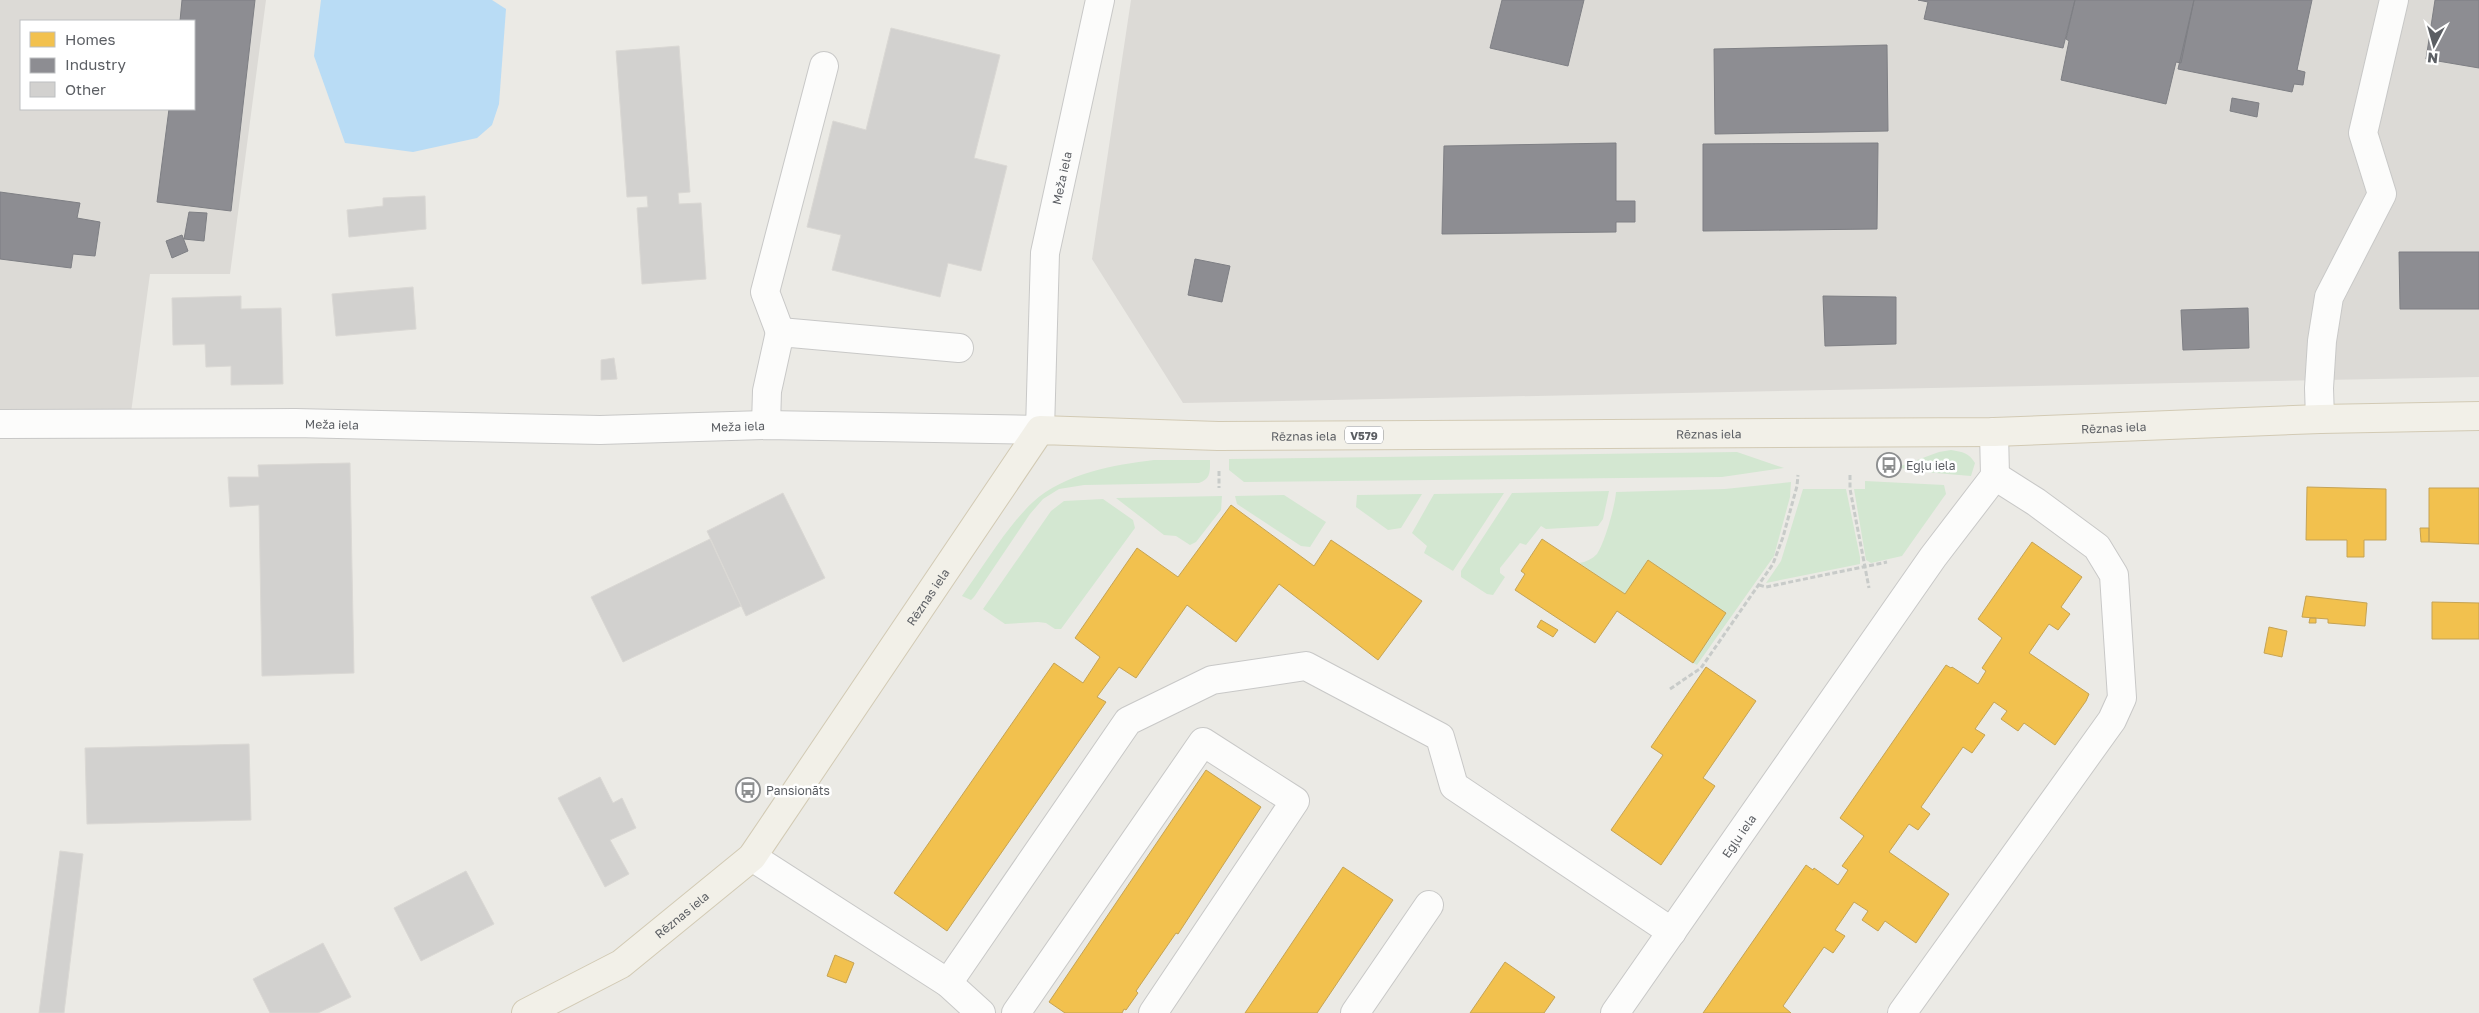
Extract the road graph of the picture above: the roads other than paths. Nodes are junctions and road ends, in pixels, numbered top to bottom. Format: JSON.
{"nodes":[{"id":1,"x":1100,"y":0,"type":"edge"},
{"id":2,"x":2394,"y":0,"type":"edge"},
{"id":3,"x":824,"y":66,"type":"dead end"},
{"id":4,"x":780,"y":332,"type":"junction"},
{"id":5,"x":959,"y":348,"type":"dead end"},
{"id":6,"x":2479,"y":416,"type":"edge"},
{"id":7,"x":2320,"y":419,"type":"junction"},
{"id":8,"x":0,"y":424,"type":"edge"},
{"id":9,"x":766,"y":425,"type":"junction"},
{"id":10,"x":1040,"y":430,"type":"junction"},
{"id":11,"x":1994,"y":432,"type":"junction"},
{"id":12,"x":1995,"y":476,"type":"junction"},
{"id":13,"x":752,"y":857,"type":"junction"},
{"id":14,"x":1429,"y":905,"type":"dead end"},
{"id":15,"x":1672,"y":932,"type":"junction"},
{"id":16,"x":948,"y":983,"type":"junction"},
{"id":17,"x":1627,"y":1009,"type":"edge"},
{"id":18,"x":526,"y":1013,"type":"edge"},
{"id":19,"x":981,"y":1013,"type":"edge"},
{"id":20,"x":1016,"y":1013,"type":"edge"},
{"id":21,"x":1153,"y":1013,"type":"edge"},
{"id":22,"x":1355,"y":1013,"type":"edge"},
{"id":23,"x":1902,"y":1013,"type":"edge"}],
"edges":[{"from":1,"to":10,"type":"street","name":"Meža iela"},
{"from":2,"to":7,"type":"street"},
{"from":3,"to":4,"type":"street"},
{"from":4,"to":5,"type":"street"},
{"from":4,"to":9,"type":"street"},
{"from":6,"to":7,"type":"main road","name":"Rēznas iela","number":"V579"},
{"from":7,"to":11,"type":"main road","name":"Rēznas iela","number":"V579"},
{"from":8,"to":9,"type":"street","name":"Meža iela"},
{"from":9,"to":10,"type":"street","name":"Meža iela"},
{"from":10,"to":11,"type":"main road","name":"Rēznas iela","number":"V579"},
{"from":10,"to":13,"type":"main road","name":"Rēznas iela"},
{"from":11,"to":12,"type":"street"},
{"from":12,"to":15,"type":"street","name":"Egļu iela"},
{"from":12,"to":23,"type":"street"},
{"from":13,"to":16,"type":"street"},
{"from":13,"to":18,"type":"main road","name":"Rēznas iela"},
{"from":14,"to":22,"type":"street"},
{"from":15,"to":16,"type":"street"},
{"from":15,"to":17,"type":"street","name":"Egļu iela"},
{"from":16,"to":19,"type":"street"},
{"from":20,"to":21,"type":"street"}]}
